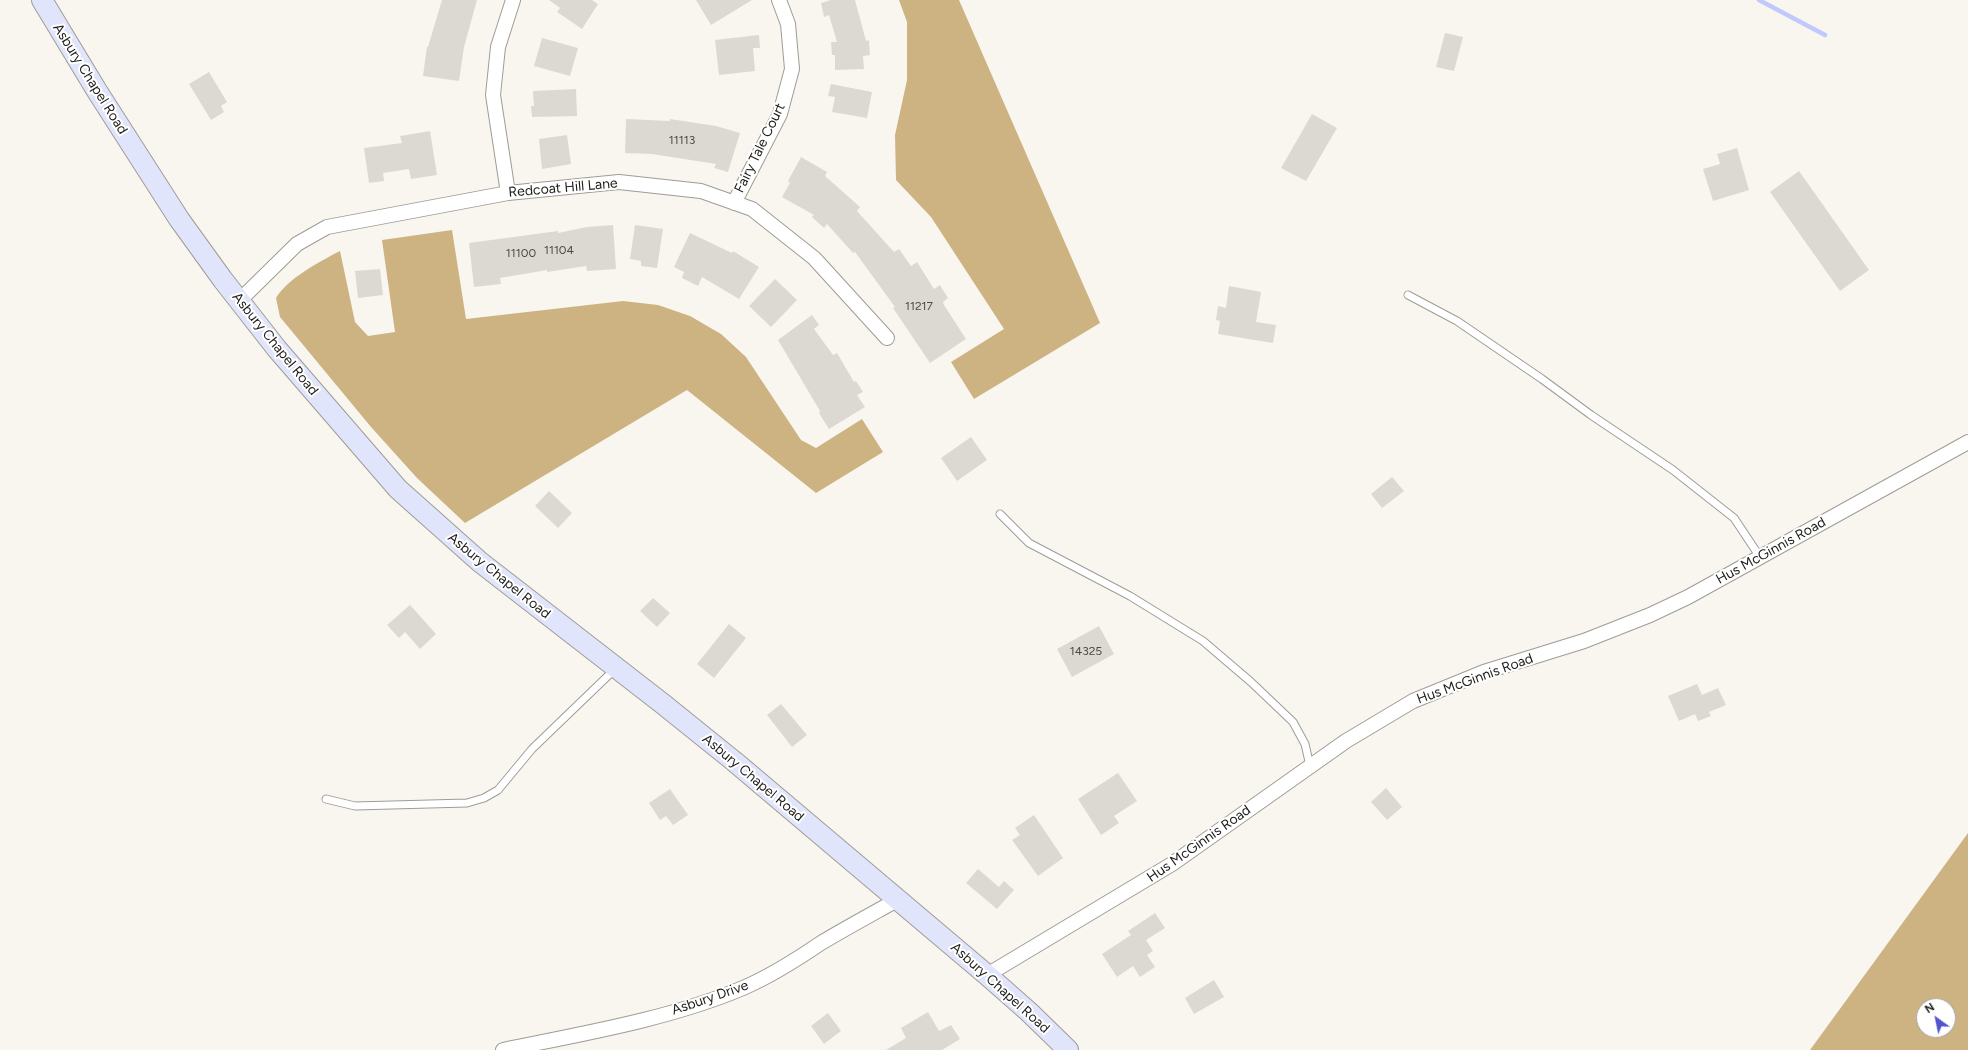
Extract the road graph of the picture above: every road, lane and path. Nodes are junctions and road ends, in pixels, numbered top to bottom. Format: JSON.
{"nodes":[{"id":1,"x":42,"y":0,"type":"edge"},
{"id":2,"x":513,"y":0,"type":"edge"},
{"id":3,"x":779,"y":0,"type":"edge"},
{"id":4,"x":508,"y":193,"type":"junction"},
{"id":5,"x":734,"y":202,"type":"junction"},
{"id":6,"x":1408,"y":295,"type":"dead end"},
{"id":7,"x":239,"y":301,"type":"junction"},
{"id":8,"x":887,"y":338,"type":"dead end"},
{"id":9,"x":1968,"y":442,"type":"edge"},
{"id":10,"x":1000,"y":514,"type":"dead end"},
{"id":11,"x":1760,"y":557,"type":"junction"},
{"id":12,"x":616,"y":668,"type":"junction"},
{"id":13,"x":1310,"y":766,"type":"junction"},
{"id":14,"x":326,"y":799,"type":"dead end"},
{"id":15,"x":897,"y":900,"type":"junction"},
{"id":16,"x":987,"y":975,"type":"junction"},
{"id":17,"x":503,"y":1050,"type":"edge"},
{"id":18,"x":1068,"y":1050,"type":"edge"}],
"edges":[{"from":1,"to":7,"type":"main road","name":"Asbury Chapel Road"},
{"from":2,"to":4,"type":"street"},
{"from":3,"to":5,"type":"street","name":"Fairy Tale Court"},
{"from":4,"to":5,"type":"street","name":"Redcoat Hill Lane"},
{"from":4,"to":7,"type":"street","name":"Redcoat Hill Lane"},
{"from":5,"to":8,"type":"street","name":"Redcoat Hill Lane"},
{"from":6,"to":11,"type":"lane"},
{"from":7,"to":12,"type":"main road","name":"Asbury Chapel Road"},
{"from":9,"to":11,"type":"street","name":"Hus McGinnis Road"},
{"from":10,"to":13,"type":"lane"},
{"from":11,"to":13,"type":"street","name":"Hus McGinnis Road"},
{"from":12,"to":14,"type":"lane"},
{"from":12,"to":15,"type":"main road","name":"Asbury Chapel Road"},
{"from":13,"to":16,"type":"street","name":"Hus McGinnis Road"},
{"from":15,"to":16,"type":"main road","name":"Asbury Chapel Road"},
{"from":15,"to":17,"type":"street","name":"Asbury Drive"},
{"from":16,"to":18,"type":"main road","name":"Asbury Chapel Road"}]}
